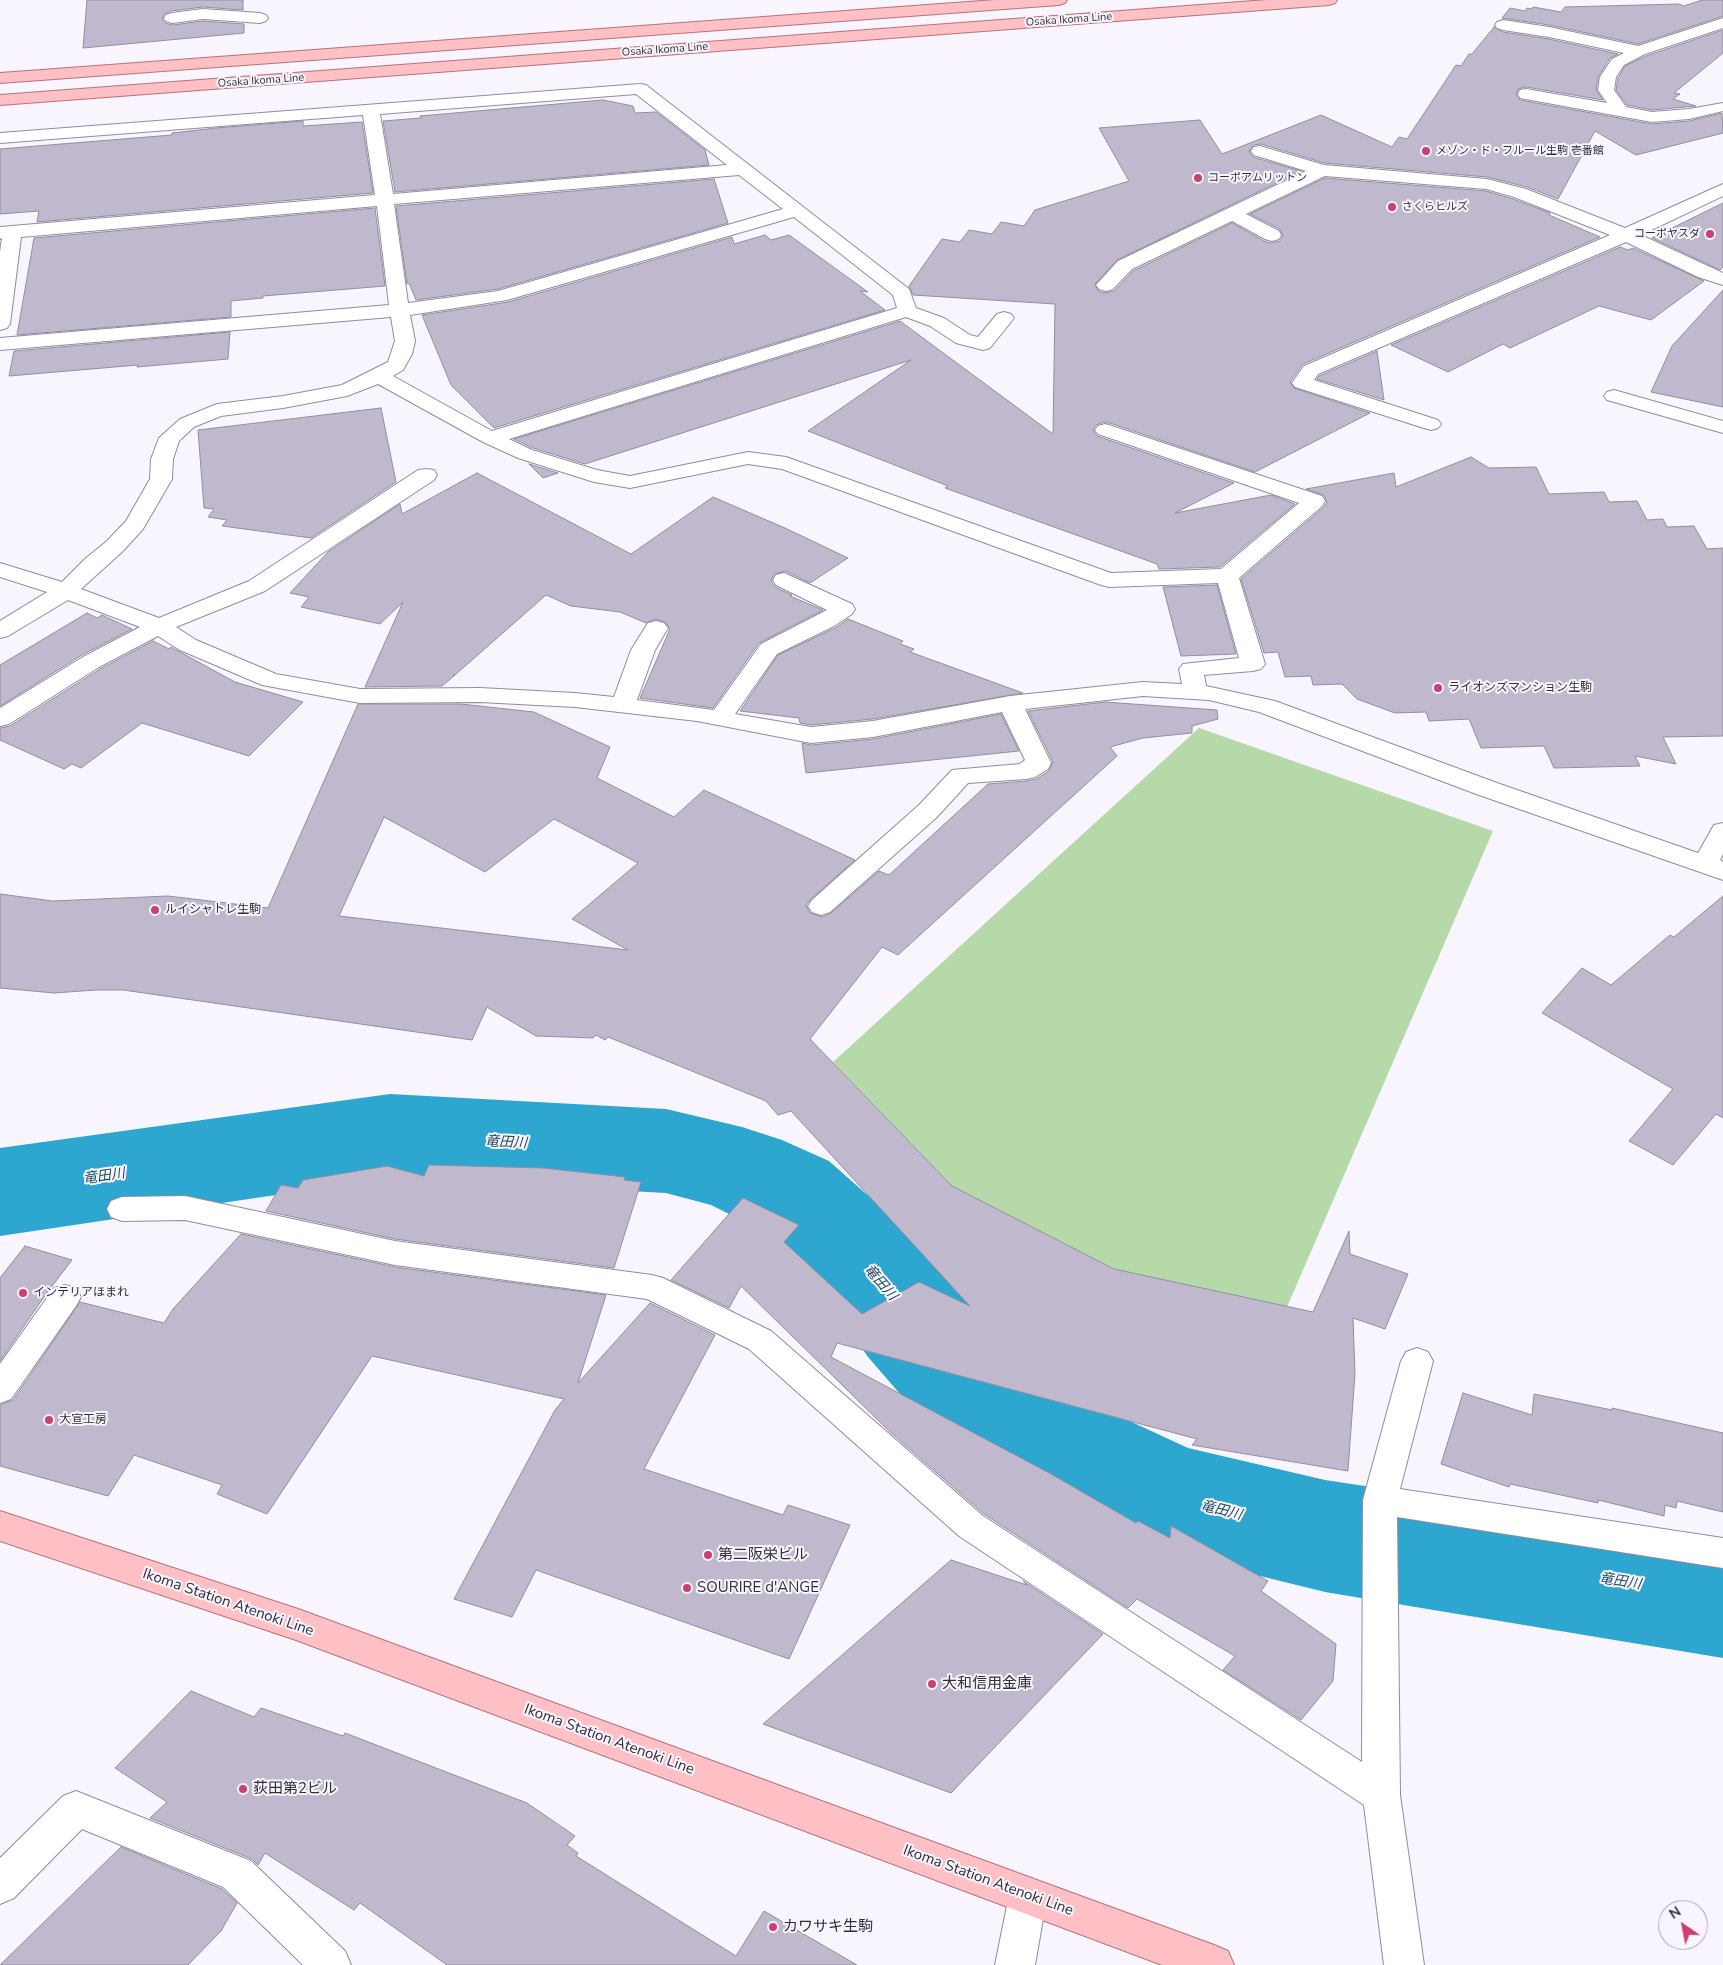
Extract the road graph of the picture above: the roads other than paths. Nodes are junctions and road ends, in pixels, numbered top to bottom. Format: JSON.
{"nodes":[{"id":1,"x":1059,"y":0,"type":"edge"},
{"id":2,"x":1329,"y":0,"type":"edge"},
{"id":3,"x":203,"y":7,"type":"edge"},
{"id":4,"x":172,"y":18,"type":"dead end"},
{"id":5,"x":260,"y":18,"type":"dead end"},
{"id":6,"x":1723,"y":23,"type":"edge"},
{"id":7,"x":1503,"y":25,"type":"dead end"},
{"id":8,"x":1639,"y":51,"type":"junction"},
{"id":9,"x":0,"y":78,"type":"edge"},
{"id":10,"x":1723,"y":88,"type":"edge"},
{"id":11,"x":1526,"y":94,"type":"dead end"},
{"id":12,"x":0,"y":100,"type":"edge"},
{"id":13,"x":1721,"y":109,"type":"edge"},
{"id":14,"x":371,"y":110,"type":"junction"},
{"id":15,"x":1620,"y":111,"type":"junction"},
{"id":16,"x":0,"y":138,"type":"edge"},
{"id":17,"x":1260,"y":151,"type":"dead end"},
{"id":18,"x":742,"y":169,"type":"junction"},
{"id":19,"x":1322,"y":170,"type":"junction"},
{"id":20,"x":1723,"y":189,"type":"edge"},
{"id":21,"x":386,"y":201,"type":"junction"},
{"id":22,"x":796,"y":211,"type":"junction"},
{"id":23,"x":1231,"y":213,"type":"junction"},
{"id":24,"x":6,"y":232,"type":"edge"},
{"id":25,"x":1626,"y":234,"type":"junction"},
{"id":26,"x":1272,"y":236,"type":"dead end"},
{"id":27,"x":1723,"y":279,"type":"edge"},
{"id":28,"x":1106,"y":285,"type":"dead end"},
{"id":29,"x":399,"y":310,"type":"junction"},
{"id":30,"x":907,"y":311,"type":"junction"},
{"id":31,"x":1004,"y":318,"type":"dead end"},
{"id":32,"x":0,"y":324,"type":"edge"},
{"id":33,"x":0,"y":344,"type":"edge"},
{"id":34,"x":378,"y":376,"type":"junction"},
{"id":35,"x":1614,"y":396,"type":"dead end"},
{"id":36,"x":1431,"y":424,"type":"dead end"},
{"id":37,"x":1723,"y":427,"type":"edge"},
{"id":38,"x":1105,"y":430,"type":"dead end"},
{"id":39,"x":490,"y":438,"type":"junction"},
{"id":40,"x":426,"y":475,"type":"dead end"},
{"id":41,"x":0,"y":570,"type":"edge"},
{"id":42,"x":1227,"y":576,"type":"junction"},
{"id":43,"x":784,"y":580,"type":"dead end"},
{"id":44,"x":66,"y":591,"type":"junction"},
{"id":45,"x":159,"y":626,"type":"junction"},
{"id":46,"x":656,"y":628,"type":"dead end"},
{"id":47,"x":0,"y":632,"type":"edge"},
{"id":48,"x":1195,"y":692,"type":"junction"},
{"id":49,"x":1010,"y":703,"type":"junction"},
{"id":50,"x":623,"y":706,"type":"junction"},
{"id":51,"x":720,"y":718,"type":"junction"},
{"id":52,"x":0,"y":720,"type":"edge"},
{"id":53,"x":1723,"y":830,"type":"edge"},
{"id":54,"x":1714,"y":868,"type":"edge"},
{"id":55,"x":821,"y":906,"type":"dead end"},
{"id":56,"x":122,"y":1209,"type":"dead end"},
{"id":57,"x":64,"y":1298,"type":"dead end"},
{"id":58,"x":1417,"y":1361,"type":"dead end"},
{"id":59,"x":0,"y":1390,"type":"edge"},
{"id":60,"x":1380,"y":1506,"type":"junction"},
{"id":61,"x":0,"y":1526,"type":"edge"},
{"id":62,"x":1723,"y":1553,"type":"edge"},
{"id":63,"x":1381,"y":1795,"type":"junction"},
{"id":64,"x":0,"y":1884,"type":"edge"},
{"id":65,"x":1028,"y":1896,"type":"junction"},
{"id":66,"x":331,"y":1965,"type":"edge"},
{"id":67,"x":1015,"y":1965,"type":"edge"},
{"id":68,"x":1214,"y":1965,"type":"edge"},
{"id":69,"x":1404,"y":1965,"type":"edge"}],
"edges":[{"from":1,"to":9,"type":"main road","name":"Osaka Ikoma Line"},
{"from":2,"to":12,"type":"main road","name":"Osaka Ikoma Line"},
{"from":3,"to":4,"type":"street"},
{"from":3,"to":5,"type":"street"},
{"from":6,"to":8,"type":"street"},
{"from":7,"to":8,"type":"street"},
{"from":8,"to":15,"type":"street"},
{"from":10,"to":13,"type":"street"},
{"from":11,"to":15,"type":"street"},
{"from":13,"to":15,"type":"street"},
{"from":14,"to":16,"type":"street"},
{"from":14,"to":18,"type":"street"},
{"from":14,"to":21,"type":"street"},
{"from":17,"to":19,"type":"street"},
{"from":18,"to":21,"type":"street"},
{"from":18,"to":22,"type":"street"},
{"from":19,"to":23,"type":"street"},
{"from":19,"to":25,"type":"street"},
{"from":20,"to":25,"type":"street"},
{"from":21,"to":24,"type":"street"},
{"from":21,"to":29,"type":"street"},
{"from":22,"to":29,"type":"street"},
{"from":22,"to":30,"type":"street"},
{"from":23,"to":26,"type":"street"},
{"from":23,"to":28,"type":"street"},
{"from":24,"to":32,"type":"street"},
{"from":25,"to":27,"type":"street"},
{"from":25,"to":36,"type":"street"},
{"from":29,"to":33,"type":"street"},
{"from":29,"to":34,"type":"street"},
{"from":30,"to":31,"type":"street"},
{"from":30,"to":39,"type":"street"},
{"from":34,"to":39,"type":"street"},
{"from":34,"to":44,"type":"street"},
{"from":35,"to":37,"type":"street"},
{"from":38,"to":42,"type":"street"},
{"from":39,"to":42,"type":"street"},
{"from":40,"to":45,"type":"street"},
{"from":41,"to":44,"type":"street"},
{"from":42,"to":48,"type":"street"},
{"from":43,"to":51,"type":"street"},
{"from":44,"to":45,"type":"street"},
{"from":44,"to":47,"type":"street"},
{"from":45,"to":50,"type":"street"},
{"from":45,"to":52,"type":"street"},
{"from":46,"to":50,"type":"street"},
{"from":48,"to":49,"type":"street"},
{"from":48,"to":54,"type":"street"},
{"from":49,"to":51,"type":"street"},
{"from":49,"to":55,"type":"street"},
{"from":50,"to":51,"type":"street"},
{"from":53,"to":54,"type":"street"},
{"from":56,"to":63,"type":"street"},
{"from":57,"to":59,"type":"street"},
{"from":58,"to":60,"type":"street"},
{"from":60,"to":62,"type":"street"},
{"from":60,"to":63,"type":"street"},
{"from":61,"to":65,"type":"main road","name":"Ikoma Station Atenoki Line"},
{"from":63,"to":69,"type":"street"},
{"from":64,"to":66,"type":"street"},
{"from":65,"to":67,"type":"street"},
{"from":65,"to":68,"type":"main road","name":"Ikoma Station Atenoki Line"}]}
